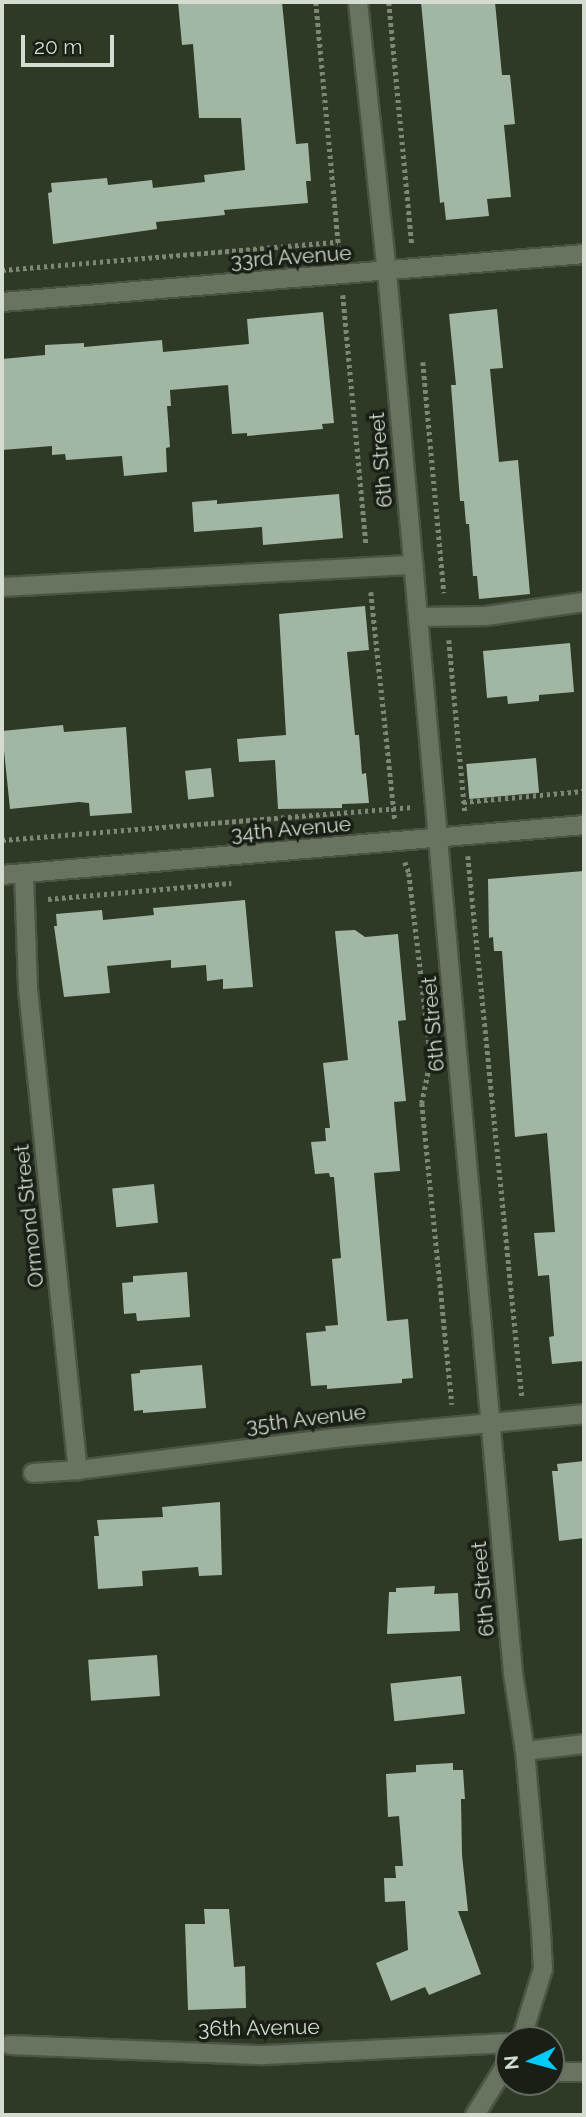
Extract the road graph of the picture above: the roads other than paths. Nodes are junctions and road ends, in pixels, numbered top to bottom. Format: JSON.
{"nodes":[{"id":1,"x":358,"y":2,"type":"edge"},
{"id":2,"x":584,"y":254,"type":"edge"},
{"id":3,"x":387,"y":272,"type":"junction"},
{"id":4,"x":2,"y":302,"type":"edge"},
{"id":5,"x":413,"y":565,"type":"junction"},
{"id":6,"x":2,"y":587,"type":"edge"},
{"id":7,"x":584,"y":602,"type":"edge"},
{"id":8,"x":418,"y":617,"type":"junction"},
{"id":9,"x":584,"y":825,"type":"edge"},
{"id":10,"x":440,"y":839,"type":"junction"},
{"id":11,"x":24,"y":873,"type":"junction"},
{"id":12,"x":2,"y":875,"type":"edge"},
{"id":13,"x":584,"y":1414,"type":"edge"},
{"id":14,"x":491,"y":1422,"type":"junction"},
{"id":15,"x":78,"y":1470,"type":"junction"},
{"id":16,"x":33,"y":1472,"type":"dead end"},
{"id":17,"x":584,"y":1744,"type":"edge"},
{"id":18,"x":525,"y":1751,"type":"junction"},
{"id":19,"x":525,"y":2026,"type":"edge"},
{"id":20,"x":495,"y":2044,"type":"edge"},
{"id":21,"x":10,"y":2045,"type":"dead end"},
{"id":22,"x":565,"y":2072,"type":"edge"},
{"id":23,"x":584,"y":2072,"type":"edge"},
{"id":24,"x":495,"y":2085,"type":"edge"},
{"id":25,"x":475,"y":2115,"type":"edge"}],
"edges":[{"from":1,"to":3,"type":"street","name":"6th Street"},
{"from":2,"to":3,"type":"street","name":"33rd Avenue"},
{"from":3,"to":4,"type":"street","name":"33rd Avenue"},
{"from":3,"to":5,"type":"street","name":"6th Street"},
{"from":5,"to":6,"type":"street"},
{"from":5,"to":8,"type":"street","name":"6th Street"},
{"from":7,"to":8,"type":"street"},
{"from":8,"to":10,"type":"street","name":"6th Street"},
{"from":9,"to":10,"type":"street","name":"34th Avenue"},
{"from":10,"to":11,"type":"street","name":"34th Avenue"},
{"from":10,"to":14,"type":"street","name":"6th Street"},
{"from":11,"to":12,"type":"street","name":"34th Avenue"},
{"from":11,"to":15,"type":"street","name":"Ormond Street"},
{"from":13,"to":14,"type":"street","name":"35th Avenue"},
{"from":14,"to":15,"type":"street","name":"35th Avenue"},
{"from":14,"to":18,"type":"street","name":"6th Street"},
{"from":15,"to":16,"type":"street","name":"35th Avenue"},
{"from":17,"to":18,"type":"street"},
{"from":18,"to":19,"type":"street","name":"6th Street"},
{"from":20,"to":21,"type":"street","name":"36th Avenue"},
{"from":22,"to":23,"type":"street"},
{"from":24,"to":25,"type":"street"}]}
